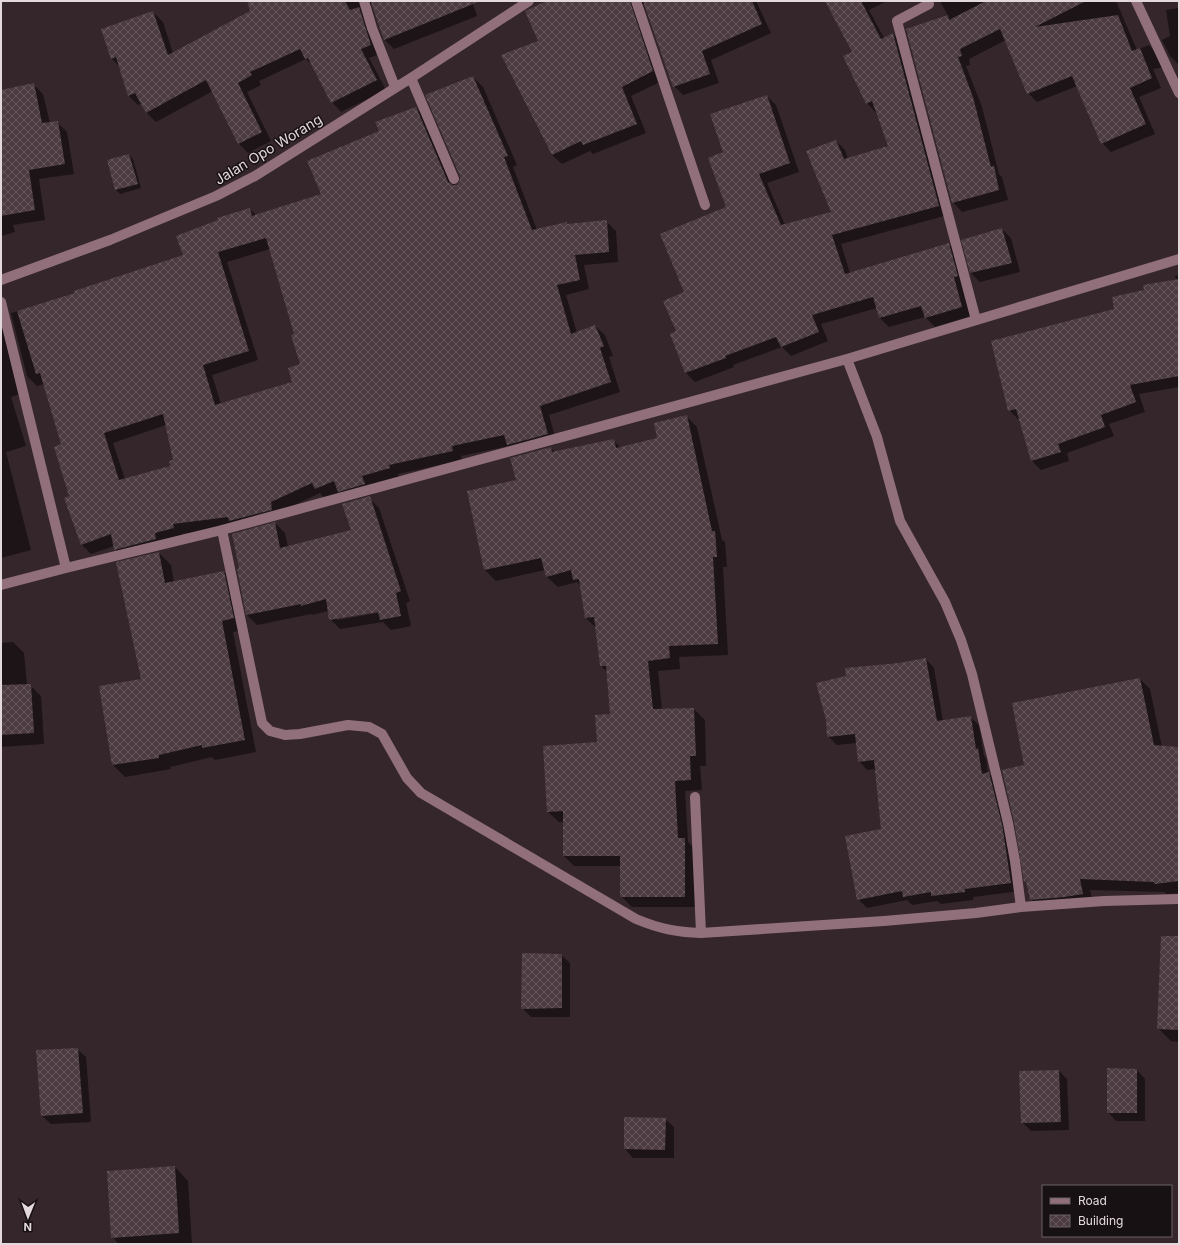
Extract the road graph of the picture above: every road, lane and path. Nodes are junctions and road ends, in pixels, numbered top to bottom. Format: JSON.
{"nodes":[{"id":1,"x":364,"y":1,"type":"edge"},
{"id":2,"x":529,"y":1,"type":"edge"},
{"id":3,"x":636,"y":1,"type":"edge"},
{"id":4,"x":927,"y":1,"type":"edge"},
{"id":5,"x":1136,"y":1,"type":"edge"},
{"id":6,"x":411,"y":78,"type":"junction"},
{"id":7,"x":394,"y":87,"type":"junction"},
{"id":8,"x":1179,"y":93,"type":"edge"},
{"id":9,"x":454,"y":179,"type":"dead end"},
{"id":10,"x":705,"y":205,"type":"dead end"},
{"id":11,"x":1179,"y":260,"type":"edge"},
{"id":12,"x":1,"y":280,"type":"edge"},
{"id":13,"x":1,"y":302,"type":"edge"},
{"id":14,"x":976,"y":320,"type":"junction"},
{"id":15,"x":847,"y":359,"type":"junction"},
{"id":16,"x":222,"y":530,"type":"junction"},
{"id":17,"x":66,"y":568,"type":"junction"},
{"id":18,"x":1,"y":585,"type":"edge"},
{"id":19,"x":695,"y":797,"type":"dead end"},
{"id":20,"x":1179,"y":899,"type":"edge"},
{"id":21,"x":1021,"y":907,"type":"junction"},
{"id":22,"x":701,"y":933,"type":"junction"}],
"edges":[{"from":1,"to":7,"type":"street"},
{"from":2,"to":6,"type":"street","name":"Jalan Opo Worang"},
{"from":3,"to":10,"type":"street"},
{"from":4,"to":14,"type":"street"},
{"from":5,"to":8,"type":"street"},
{"from":6,"to":7,"type":"street","name":"Jalan Opo Worang"},
{"from":6,"to":9,"type":"street"},
{"from":7,"to":12,"type":"street","name":"Jalan Opo Worang"},
{"from":11,"to":14,"type":"street"},
{"from":13,"to":17,"type":"street"},
{"from":14,"to":15,"type":"street"},
{"from":15,"to":16,"type":"street"},
{"from":15,"to":21,"type":"street"},
{"from":16,"to":17,"type":"street"},
{"from":16,"to":22,"type":"street"},
{"from":17,"to":18,"type":"street"},
{"from":19,"to":22,"type":"street"},
{"from":20,"to":21,"type":"street"},
{"from":21,"to":22,"type":"street"}]}
